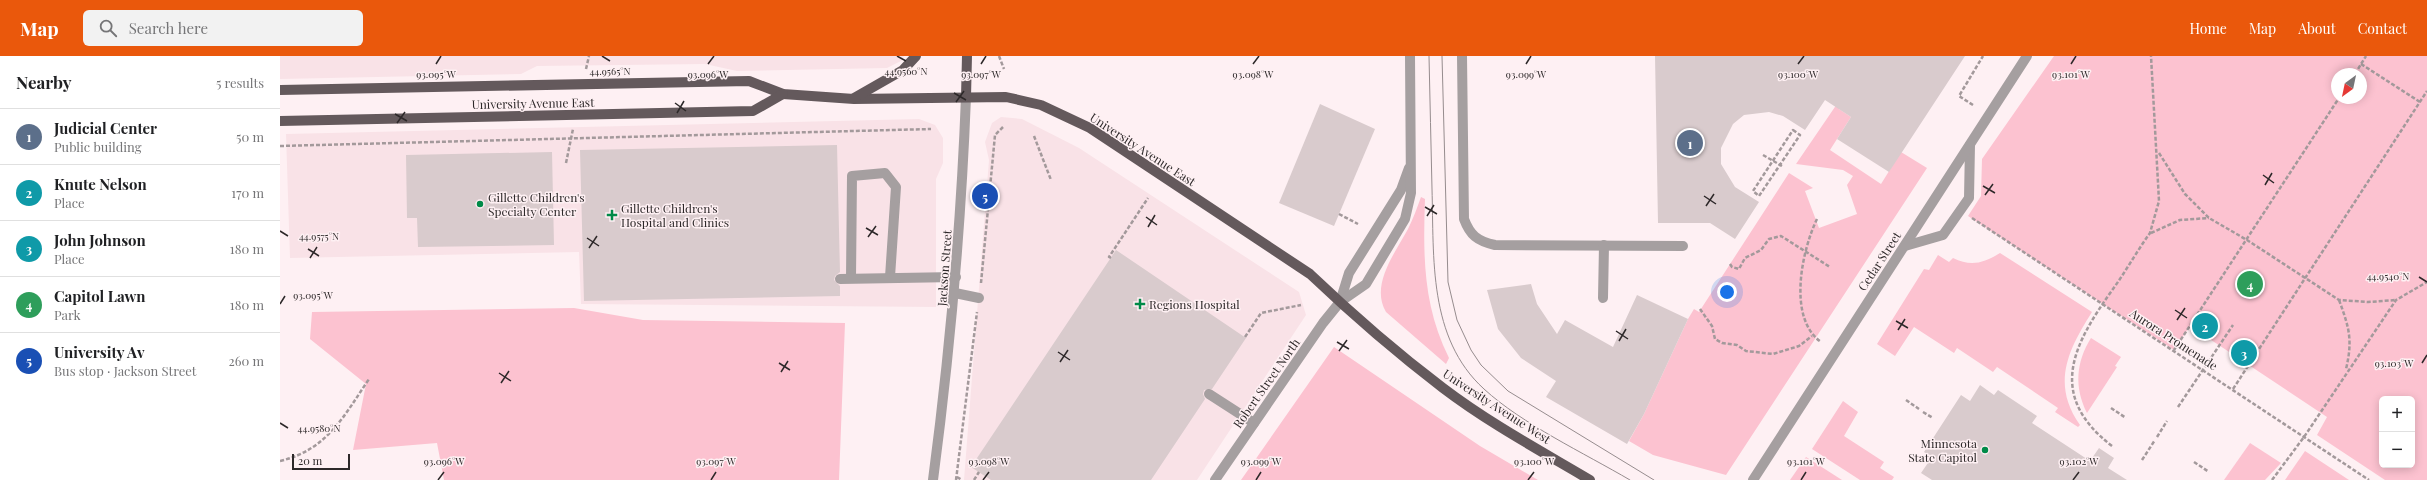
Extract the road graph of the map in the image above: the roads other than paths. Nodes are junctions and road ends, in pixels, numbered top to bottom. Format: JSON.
{"nodes":[{"id":1,"x":916,"y":56,"type":"edge"},
{"id":2,"x":967,"y":56,"type":"edge"},
{"id":3,"x":1410,"y":56,"type":"edge"},
{"id":4,"x":1462,"y":56,"type":"edge"},
{"id":5,"x":2027,"y":56,"type":"edge"},
{"id":6,"x":280,"y":90,"type":"edge"},
{"id":7,"x":783,"y":94,"type":"junction"},
{"id":8,"x":966,"y":97,"type":"junction"},
{"id":9,"x":854,"y":99,"type":"junction"},
{"id":10,"x":280,"y":121,"type":"edge"},
{"id":11,"x":1970,"y":145,"type":"junction"},
{"id":12,"x":1410,"y":163,"type":"junction"},
{"id":13,"x":1604,"y":245,"type":"junction"},
{"id":14,"x":1683,"y":246,"type":"dead end"},
{"id":15,"x":1904,"y":246,"type":"junction"},
{"id":16,"x":890,"y":277,"type":"junction"},
{"id":17,"x":956,"y":277,"type":"junction"},
{"id":18,"x":851,"y":278,"type":"junction"},
{"id":19,"x":840,"y":279,"type":"dead end"},
{"id":20,"x":955,"y":293,"type":"junction"},
{"id":21,"x":979,"y":298,"type":"dead end"},
{"id":22,"x":1603,"y":298,"type":"dead end"},
{"id":23,"x":1340,"y":302,"type":"junction"},
{"id":24,"x":1209,"y":394,"type":"dead end"},
{"id":25,"x":1254,"y":423,"type":"junction"},
{"id":26,"x":933,"y":480,"type":"edge"},
{"id":27,"x":1215,"y":480,"type":"edge"},
{"id":28,"x":1590,"y":480,"type":"edge"},
{"id":29,"x":1753,"y":480,"type":"edge"}],
"edges":[{"from":1,"to":9,"type":"main road"},
{"from":2,"to":8,"type":"main road","name":"Jackson Street"},
{"from":3,"to":12,"type":"street","name":"Robert Street North"},
{"from":4,"to":13,"type":"street"},
{"from":5,"to":11,"type":"street","name":"Cedar Street"},
{"from":6,"to":7,"type":"main road","name":"University Avenue East"},
{"from":7,"to":9,"type":"main road","name":"University Avenue East"},
{"from":7,"to":10,"type":"main road","name":"University Avenue East"},
{"from":8,"to":9,"type":"main road","name":"University Avenue East"},
{"from":8,"to":17,"type":"street","name":"Jackson Street"},
{"from":8,"to":23,"type":"main road","name":"University Avenue East"},
{"from":11,"to":15,"type":"street","name":"Cedar Street"},
{"from":11,"to":15,"type":"street"},
{"from":12,"to":23,"type":"street","name":"Robert Street North"},
{"from":12,"to":23,"type":"street","name":"Robert Street North"},
{"from":13,"to":14,"type":"street"},
{"from":13,"to":22,"type":"street"},
{"from":15,"to":29,"type":"street","name":"Cedar Street"},
{"from":16,"to":17,"type":"street"},
{"from":16,"to":18,"type":"street"},
{"from":16,"to":18,"type":"street"},
{"from":17,"to":20,"type":"street","name":"Jackson Street"},
{"from":18,"to":19,"type":"street"},
{"from":20,"to":21,"type":"street"},
{"from":20,"to":26,"type":"street","name":"Jackson Street"},
{"from":23,"to":25,"type":"street","name":"Robert Street North"},
{"from":23,"to":28,"type":"main road","name":"University Avenue West"},
{"from":24,"to":25,"type":"street"},
{"from":25,"to":27,"type":"street","name":"Robert Street North"}]}
